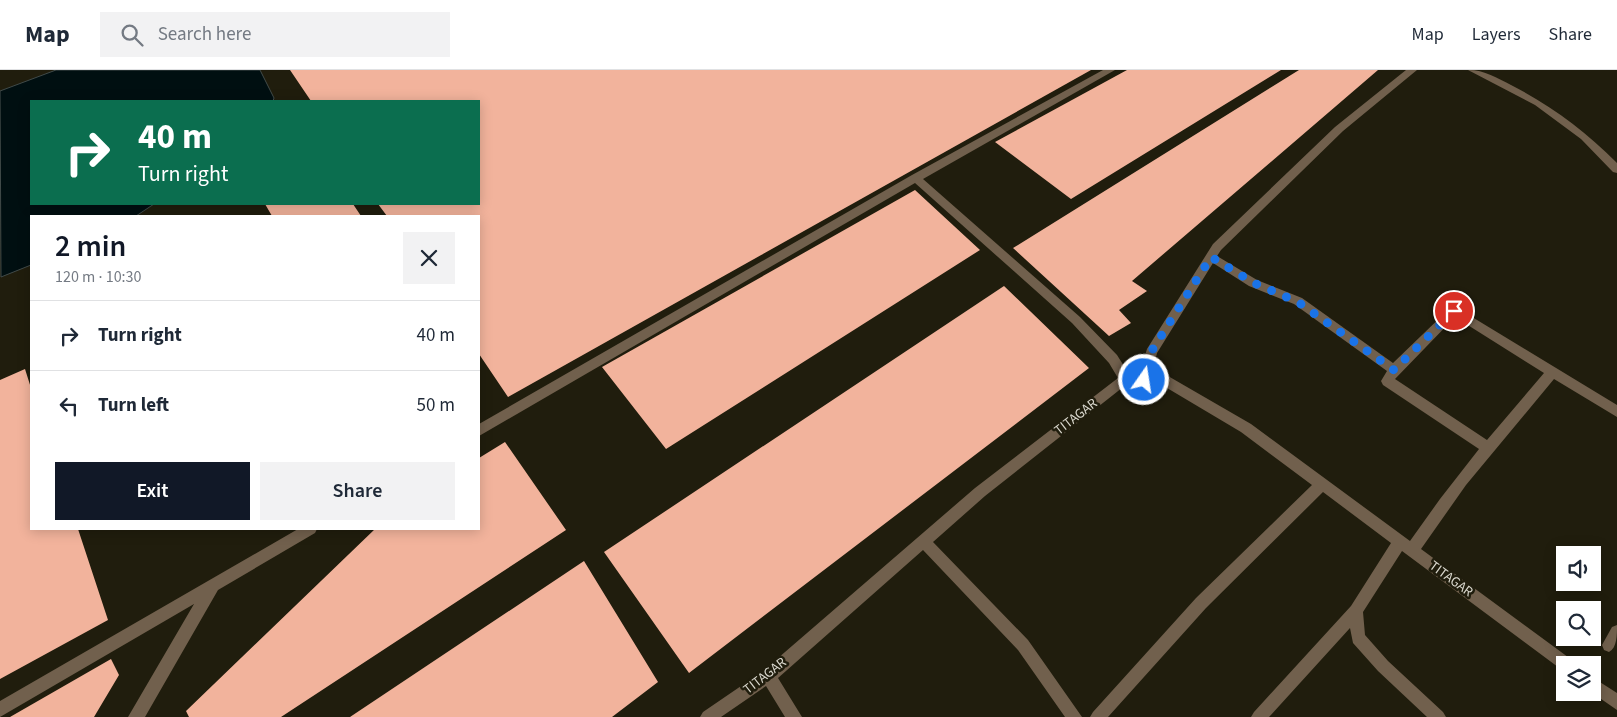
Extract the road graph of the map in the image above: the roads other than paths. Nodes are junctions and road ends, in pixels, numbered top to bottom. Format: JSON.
{"nodes":[{"id":1,"x":1110,"y":70,"type":"edge"},
{"id":2,"x":1412,"y":70,"type":"edge"},
{"id":3,"x":1473,"y":70,"type":"edge"},
{"id":4,"x":1617,"y":169,"type":"edge"},
{"id":5,"x":916,"y":178,"type":"junction"},
{"id":6,"x":1211,"y":257,"type":"junction"},
{"id":7,"x":1394,"y":370,"type":"junction"},
{"id":8,"x":1553,"y":372,"type":"junction"},
{"id":9,"x":1125,"y":379,"type":"junction"},
{"id":10,"x":1144,"y":380,"type":"junction"},
{"id":11,"x":1617,"y":412,"type":"edge"},
{"id":12,"x":480,"y":429,"type":"edge"},
{"id":13,"x":1487,"y":447,"type":"junction"},
{"id":14,"x":1322,"y":484,"type":"junction"},
{"id":15,"x":308,"y":530,"type":"edge"},
{"id":16,"x":923,"y":541,"type":"junction"},
{"id":17,"x":1406,"y":546,"type":"junction"},
{"id":18,"x":213,"y":586,"type":"junction"},
{"id":19,"x":1356,"y":611,"type":"junction"},
{"id":20,"x":1617,"y":632,"type":"edge"},
{"id":21,"x":1608,"y":645,"type":"dead end"},
{"id":22,"x":1556,"y":657,"type":"edge"},
{"id":23,"x":768,"y":676,"type":"junction"},
{"id":24,"x":1601,"y":690,"type":"edge"},
{"id":25,"x":1617,"y":702,"type":"edge"},
{"id":26,"x":0,"y":710,"type":"edge"},
{"id":27,"x":136,"y":717,"type":"edge"},
{"id":28,"x":708,"y":717,"type":"edge"},
{"id":29,"x":794,"y":717,"type":"edge"},
{"id":30,"x":1074,"y":717,"type":"edge"},
{"id":31,"x":1098,"y":717,"type":"edge"},
{"id":32,"x":1259,"y":717,"type":"edge"},
{"id":33,"x":1438,"y":717,"type":"edge"}],
"edges":[{"from":1,"to":5,"type":"street"},
{"from":2,"to":6,"type":"street"},
{"from":3,"to":4,"type":"street"},
{"from":5,"to":9,"type":"street"},
{"from":5,"to":12,"type":"street"},
{"from":6,"to":7,"type":"street"},
{"from":6,"to":10,"type":"street"},
{"from":7,"to":8,"type":"street"},
{"from":7,"to":13,"type":"street"},
{"from":8,"to":11,"type":"street"},
{"from":8,"to":13,"type":"street"},
{"from":9,"to":10,"type":"street","name":"TITAGAR"},
{"from":9,"to":16,"type":"street","name":"TITAGAR"},
{"from":10,"to":14,"type":"street","name":"TITAGAR"},
{"from":13,"to":17,"type":"street"},
{"from":14,"to":17,"type":"street","name":"TITAGAR"},
{"from":14,"to":31,"type":"street"},
{"from":15,"to":18,"type":"street"},
{"from":16,"to":23,"type":"street","name":"TITAGAR"},
{"from":16,"to":30,"type":"street"},
{"from":17,"to":19,"type":"street"},
{"from":17,"to":22,"type":"street","name":"TITAGAR"},
{"from":18,"to":26,"type":"street"},
{"from":18,"to":27,"type":"street"},
{"from":19,"to":32,"type":"street"},
{"from":19,"to":33,"type":"street"},
{"from":20,"to":21,"type":"street"},
{"from":23,"to":28,"type":"street","name":"TITAGAR"},
{"from":23,"to":29,"type":"street"},
{"from":24,"to":25,"type":"street"}]}
